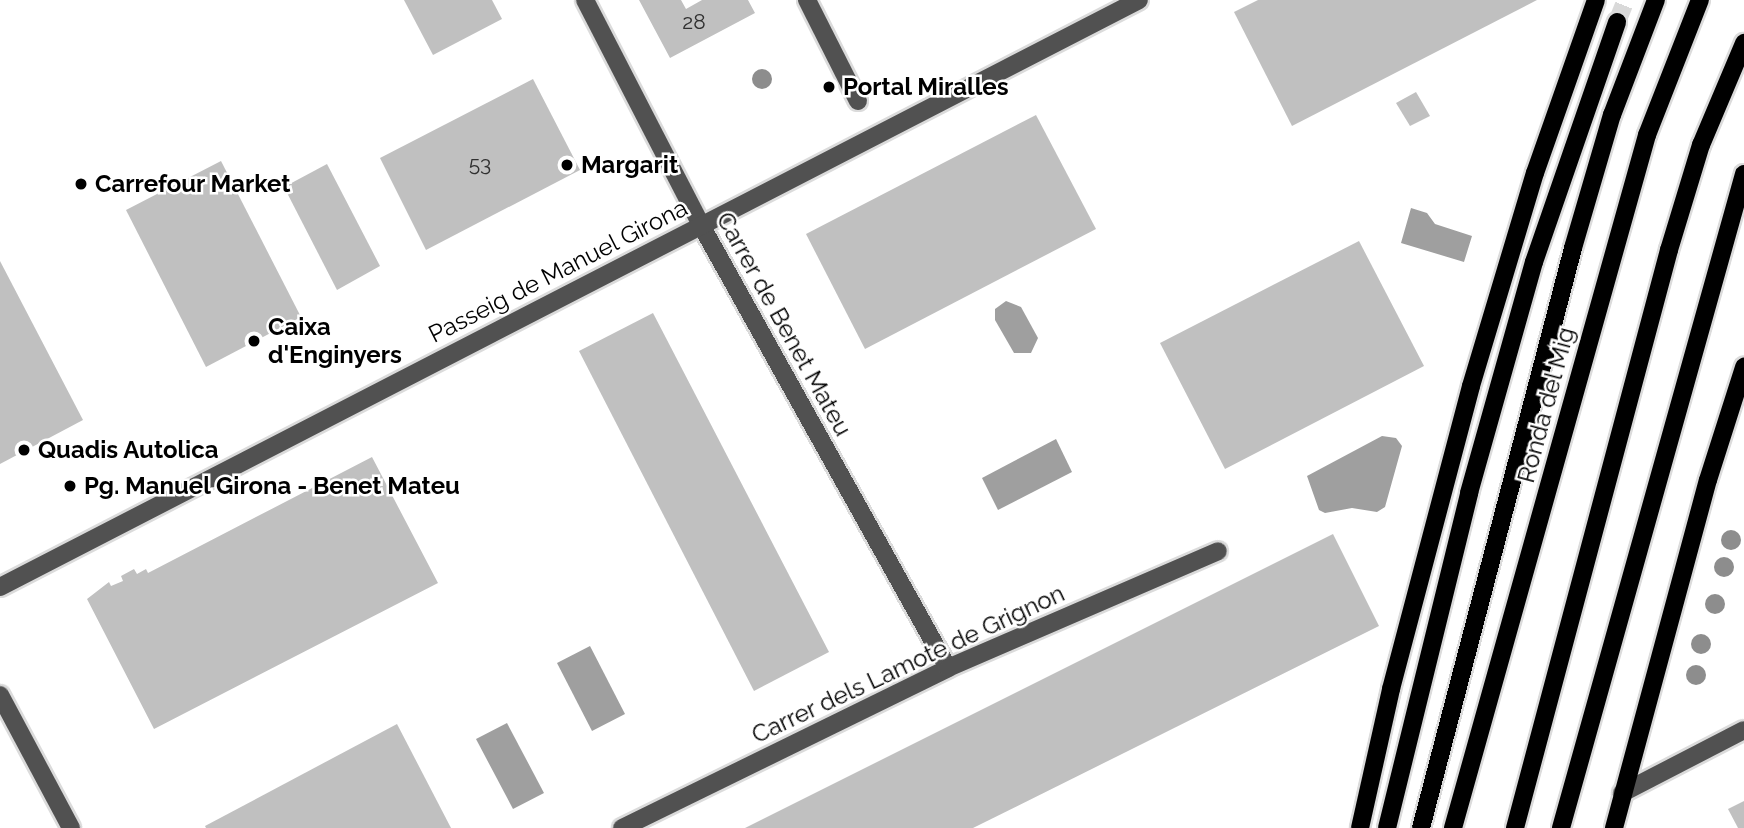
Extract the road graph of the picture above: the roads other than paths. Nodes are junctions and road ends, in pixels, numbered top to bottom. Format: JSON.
{"nodes":[{"id":1,"x":584,"y":0,"type":"edge"},
{"id":2,"x":807,"y":0,"type":"edge"},
{"id":3,"x":1139,"y":0,"type":"edge"},
{"id":4,"x":1596,"y":0,"type":"edge"},
{"id":5,"x":1656,"y":0,"type":"edge"},
{"id":6,"x":1700,"y":0,"type":"edge"},
{"id":7,"x":1617,"y":22,"type":"tunnel mouth"},
{"id":8,"x":1744,"y":43,"type":"edge"},
{"id":9,"x":858,"y":101,"type":"dead end"},
{"id":10,"x":1744,"y":174,"type":"edge"},
{"id":11,"x":701,"y":225,"type":"junction"},
{"id":12,"x":1744,"y":367,"type":"edge"},
{"id":13,"x":1744,"y":410,"type":"edge"},
{"id":14,"x":1728,"y":420,"type":"junction"},
{"id":15,"x":1219,"y":551,"type":"dead end"},
{"id":16,"x":0,"y":587,"type":"edge"},
{"id":17,"x":948,"y":668,"type":"junction"},
{"id":18,"x":0,"y":695,"type":"edge"},
{"id":19,"x":1744,"y":730,"type":"edge"},
{"id":20,"x":1622,"y":793,"type":"junction"},
{"id":21,"x":71,"y":828,"type":"edge"},
{"id":22,"x":622,"y":828,"type":"edge"},
{"id":23,"x":1360,"y":828,"type":"edge"},
{"id":24,"x":1387,"y":828,"type":"edge"},
{"id":25,"x":1420,"y":828,"type":"edge"},
{"id":26,"x":1453,"y":828,"type":"edge"},
{"id":27,"x":1514,"y":828,"type":"edge"},
{"id":28,"x":1561,"y":828,"type":"edge"},
{"id":29,"x":1614,"y":828,"type":"edge"}],
"edges":[{"from":1,"to":11,"type":"street","name":"Carrer de Benet Mateu"},
{"from":2,"to":9,"type":"street"},
{"from":3,"to":11,"type":"street","name":"Passeig de Manuel Girona"},
{"from":4,"to":23,"type":"main road"},
{"from":5,"to":25,"type":"main road"},
{"from":6,"to":26,"type":"main road","name":"Ronda del Mig"},
{"from":7,"to":24,"type":"main road"},
{"from":8,"to":27,"type":"main road"},
{"from":10,"to":28,"type":"main road"},
{"from":11,"to":16,"type":"street","name":"Passeig de Manuel Girona"},
{"from":11,"to":17,"type":"street","name":"Carrer de Benet Mateu"},
{"from":12,"to":14,"type":"main road"},
{"from":13,"to":14,"type":"street"},
{"from":14,"to":20,"type":"main road"},
{"from":15,"to":17,"type":"street","name":"Carrer dels Lamote de Grignon"},
{"from":17,"to":22,"type":"street","name":"Carrer dels Lamote de Grignon"},
{"from":18,"to":21,"type":"street"},
{"from":19,"to":20,"type":"street"},
{"from":20,"to":29,"type":"main road"}]}
